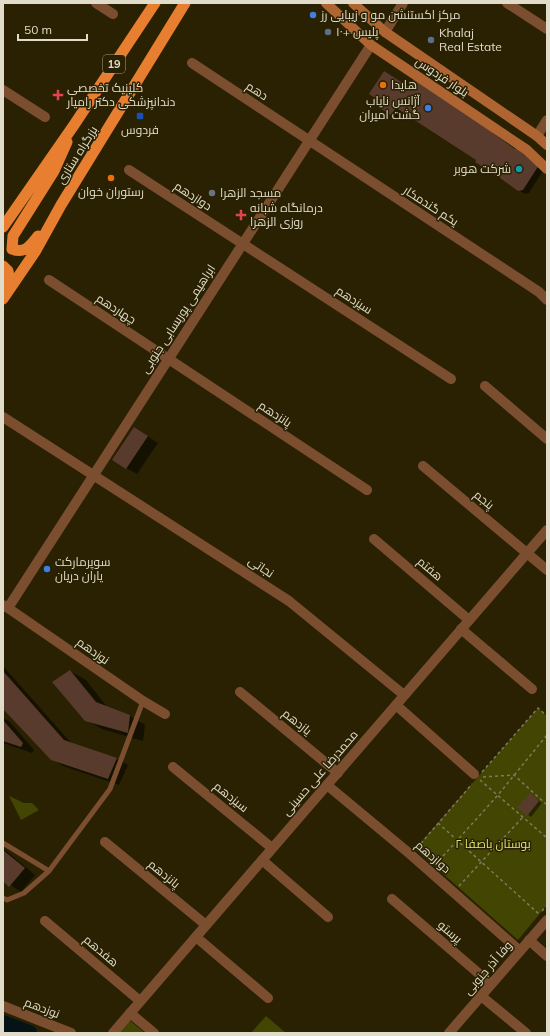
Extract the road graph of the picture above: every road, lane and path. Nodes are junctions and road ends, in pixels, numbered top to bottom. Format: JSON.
{"nodes":[{"id":1,"x":96,"y":3,"type":"edge"},
{"id":2,"x":155,"y":3,"type":"edge"},
{"id":3,"x":185,"y":3,"type":"edge"},
{"id":4,"x":326,"y":3,"type":"edge"},
{"id":5,"x":353,"y":3,"type":"edge"},
{"id":6,"x":403,"y":3,"type":"edge"},
{"id":7,"x":507,"y":3,"type":"edge"},
{"id":8,"x":113,"y":14,"type":"dead end"},
{"id":9,"x":547,"y":29,"type":"edge"},
{"id":10,"x":385,"y":32,"type":"junction"},
{"id":11,"x":371,"y":45,"type":"junction"},
{"id":12,"x":192,"y":63,"type":"dead end"},
{"id":13,"x":3,"y":90,"type":"edge"},
{"id":14,"x":45,"y":117,"type":"dead end"},
{"id":15,"x":547,"y":120,"type":"edge"},
{"id":16,"x":74,"y":125,"type":"junction"},
{"id":17,"x":537,"y":136,"type":"junction"},
{"id":18,"x":309,"y":141,"type":"junction"},
{"id":19,"x":547,"y":146,"type":"edge"},
{"id":20,"x":547,"y":169,"type":"edge"},
{"id":21,"x":129,"y":170,"type":"dead end"},
{"id":22,"x":61,"y":205,"type":"junction"},
{"id":23,"x":3,"y":227,"type":"edge"},
{"id":24,"x":242,"y":244,"type":"junction"},
{"id":25,"x":3,"y":266,"type":"edge"},
{"id":26,"x":49,"y":280,"type":"dead end"},
{"id":27,"x":3,"y":286,"type":"edge"},
{"id":28,"x":3,"y":299,"type":"edge"},
{"id":29,"x":547,"y":300,"type":"edge"},
{"id":30,"x":168,"y":359,"type":"junction"},
{"id":31,"x":451,"y":379,"type":"dead end"},
{"id":32,"x":485,"y":386,"type":"dead end"},
{"id":33,"x":3,"y":417,"type":"edge"},
{"id":34,"x":547,"y":438,"type":"edge"},
{"id":35,"x":423,"y":466,"type":"dead end"},
{"id":36,"x":94,"y":475,"type":"junction"},
{"id":37,"x":367,"y":490,"type":"dead end"},
{"id":38,"x":547,"y":530,"type":"edge"},
{"id":39,"x":374,"y":539,"type":"dead end"},
{"id":40,"x":527,"y":553,"type":"junction"},
{"id":41,"x":547,"y":570,"type":"edge"},
{"id":42,"x":5,"y":606,"type":"edge"},
{"id":43,"x":469,"y":620,"type":"junction"},
{"id":44,"x":461,"y":629,"type":"junction"},
{"id":45,"x":532,"y":689,"type":"dead end"},
{"id":46,"x":240,"y":692,"type":"dead end"},
{"id":47,"x":404,"y":695,"type":"junction"},
{"id":48,"x":143,"y":701,"type":"junction"},
{"id":49,"x":396,"y":705,"type":"junction"},
{"id":50,"x":165,"y":714,"type":"dead end"},
{"id":51,"x":547,"y":716,"type":"edge"},
{"id":52,"x":547,"y":735,"type":"edge"},
{"id":53,"x":173,"y":767,"type":"dead end"},
{"id":54,"x":338,"y":772,"type":"junction"},
{"id":55,"x":514,"y":776,"type":"junction"},
{"id":56,"x":475,"y":778,"type":"junction"},
{"id":57,"x":327,"y":785,"type":"junction"},
{"id":58,"x":498,"y":795,"type":"junction"},
{"id":59,"x":547,"y":805,"type":"edge"},
{"id":60,"x":523,"y":817,"type":"junction"},
{"id":61,"x":438,"y":823,"type":"junction"},
{"id":62,"x":547,"y":838,"type":"edge"},
{"id":63,"x":458,"y":840,"type":"junction"},
{"id":64,"x":105,"y":842,"type":"dead end"},
{"id":65,"x":3,"y":843,"type":"edge"},
{"id":66,"x":272,"y":848,"type":"junction"},
{"id":67,"x":416,"y":850,"type":"dead end"},
{"id":68,"x":262,"y":860,"type":"junction"},
{"id":69,"x":430,"y":862,"type":"dead end"},
{"id":70,"x":481,"y":862,"type":"junction"},
{"id":71,"x":49,"y":871,"type":"junction"},
{"id":72,"x":463,"y":892,"type":"dead end"},
{"id":73,"x":3,"y":898,"type":"edge"},
{"id":74,"x":392,"y":899,"type":"dead end"},
{"id":75,"x":547,"y":905,"type":"edge"},
{"id":76,"x":328,"y":917,"type":"dead end"},
{"id":77,"x":543,"y":917,"type":"edge"},
{"id":78,"x":535,"y":919,"type":"dead end"},
{"id":79,"x":45,"y":921,"type":"dead end"},
{"id":80,"x":206,"y":925,"type":"junction"},
{"id":81,"x":196,"y":937,"type":"junction"},
{"id":82,"x":529,"y":940,"type":"junction"},
{"id":83,"x":520,"y":951,"type":"junction"},
{"id":84,"x":547,"y":956,"type":"edge"},
{"id":85,"x":491,"y":984,"type":"junction"},
{"id":86,"x":481,"y":996,"type":"junction"},
{"id":87,"x":268,"y":998,"type":"dead end"},
{"id":88,"x":140,"y":1001,"type":"junction"},
{"id":89,"x":3,"y":1006,"type":"edge"},
{"id":90,"x":130,"y":1013,"type":"junction"},
{"id":91,"x":71,"y":1033,"type":"edge"},
{"id":92,"x":113,"y":1033,"type":"edge"},
{"id":93,"x":154,"y":1033,"type":"edge"},
{"id":94,"x":449,"y":1033,"type":"edge"},
{"id":95,"x":526,"y":1033,"type":"edge"}],
"edges":[{"from":1,"to":8,"type":"street"},
{"from":2,"to":16,"type":"highway","name":"بزرگراه ستاری","number":"19"},
{"from":3,"to":22,"type":"highway","name":"بزرگراه ستاری","number":"19"},
{"from":4,"to":11,"type":"main road","name":"بلوار فردوس"},
{"from":5,"to":10,"type":"main road","name":"بلوار فردوس"},
{"from":6,"to":10,"type":"street"},
{"from":7,"to":9,"type":"street"},
{"from":10,"to":17,"type":"main road","name":"بلوار فردوس"},
{"from":11,"to":18,"type":"street","name":"ابراهیمی پوربسابی جنوبی"},
{"from":11,"to":20,"type":"main road","name":"بلوار فردوس"},
{"from":12,"to":18,"type":"street","name":"دهم"},
{"from":13,"to":14,"type":"street"},
{"from":15,"to":17,"type":"street"},
{"from":16,"to":22,"type":"highway"},
{"from":16,"to":23,"type":"highway","name":"بزرگراه ستاری","number":"19"},
{"from":17,"to":19,"type":"main road","name":"بلوار فردوس"},
{"from":18,"to":24,"type":"street","name":"ابراهیمی پوربسابی جنوبی"},
{"from":18,"to":29,"type":"street","name":"یکم گندمکار"},
{"from":21,"to":24,"type":"street","name":"دوازدهم"},
{"from":22,"to":28,"type":"highway","name":"بزرگراه ستاری","number":"19"},
{"from":24,"to":30,"type":"street","name":"ابراهیمی پوربسابی جنوبی"},
{"from":24,"to":31,"type":"street","name":"سیزدهم"},
{"from":25,"to":27,"type":"highway"},
{"from":26,"to":30,"type":"street","name":"چهاردهم"},
{"from":30,"to":36,"type":"street","name":"ابراهیمی پوربسابی جنوبی"},
{"from":30,"to":37,"type":"street","name":"پانزدهم"},
{"from":32,"to":34,"type":"street"},
{"from":33,"to":36,"type":"street","name":"نجاتی"},
{"from":35,"to":40,"type":"street","name":"پنجم"},
{"from":36,"to":42,"type":"street","name":"ابراهیمی پوربسابی جنوبی"},
{"from":36,"to":47,"type":"street","name":"نجاتی"},
{"from":38,"to":40,"type":"street","name":"محمدرضا علی حسینی"},
{"from":39,"to":43,"type":"street","name":"هفتم"},
{"from":40,"to":41,"type":"street","name":"پنجم"},
{"from":40,"to":43,"type":"street","name":"محمدرضا علی حسینی"},
{"from":42,"to":48,"type":"street","name":"نوزدهم"},
{"from":43,"to":44,"type":"street","name":"محمدرضا علی حسینی"},
{"from":44,"to":45,"type":"street"},
{"from":44,"to":47,"type":"street","name":"محمدرضا علی حسینی"},
{"from":46,"to":54,"type":"street","name":"یازدهم"},
{"from":47,"to":49,"type":"street","name":"محمدرضا علی حسینی"},
{"from":48,"to":50,"type":"street","name":"نوزدهم"},
{"from":48,"to":71,"type":"lane"},
{"from":49,"to":54,"type":"street","name":"محمدرضا علی حسینی"},
{"from":49,"to":56,"type":"street"},
{"from":51,"to":56,"type":"path"},
{"from":52,"to":55,"type":"path"},
{"from":53,"to":66,"type":"street","name":"سیزدهم"},
{"from":54,"to":57,"type":"street","name":"محمدرضا علی حسینی"},
{"from":55,"to":56,"type":"path"},
{"from":55,"to":58,"type":"path"},
{"from":55,"to":59,"type":"path"},
{"from":56,"to":58,"type":"path"},
{"from":56,"to":61,"type":"path"},
{"from":57,"to":66,"type":"street","name":"محمدرضا علی حسینی"},
{"from":57,"to":83,"type":"street","name":"دوازدهم"},
{"from":58,"to":60,"type":"path"},
{"from":58,"to":63,"type":"path"},
{"from":60,"to":62,"type":"path"},
{"from":60,"to":70,"type":"path"},
{"from":61,"to":63,"type":"path"},
{"from":61,"to":67,"type":"path"},
{"from":63,"to":69,"type":"path"},
{"from":63,"to":70,"type":"path"},
{"from":64,"to":80,"type":"street","name":"پانزدهم"},
{"from":65,"to":71,"type":"lane"},
{"from":66,"to":68,"type":"street","name":"محمدرضا علی حسینی"},
{"from":68,"to":76,"type":"street"},
{"from":68,"to":80,"type":"street","name":"محمدرضا علی حسینی"},
{"from":70,"to":72,"type":"path"},
{"from":70,"to":77,"type":"path"},
{"from":71,"to":73,"type":"lane"},
{"from":74,"to":85,"type":"street","name":"پرستو"},
{"from":75,"to":77,"type":"path"},
{"from":77,"to":78,"type":"path"},
{"from":77,"to":82,"type":"street","name":"وفا آذر جنوبی"},
{"from":79,"to":88,"type":"street","name":"هفدهم"},
{"from":80,"to":81,"type":"street","name":"محمدرضا علی حسینی"},
{"from":81,"to":87,"type":"street"},
{"from":81,"to":88,"type":"street","name":"محمدرضا علی حسینی"},
{"from":82,"to":83,"type":"street","name":"وفا آذر جنوبی"},
{"from":82,"to":84,"type":"street"},
{"from":83,"to":85,"type":"street","name":"وفا آذر جنوبی"},
{"from":85,"to":86,"type":"street","name":"وفا آذر جنوبی"},
{"from":86,"to":94,"type":"street","name":"وفا آذر جنوبی"},
{"from":86,"to":95,"type":"street"},
{"from":88,"to":90,"type":"street","name":"محمدرضا علی حسینی"},
{"from":89,"to":91,"type":"street","name":"نوزدهم"},
{"from":90,"to":92,"type":"street","name":"محمدرضا علی حسینی"},
{"from":90,"to":93,"type":"street"}]}
